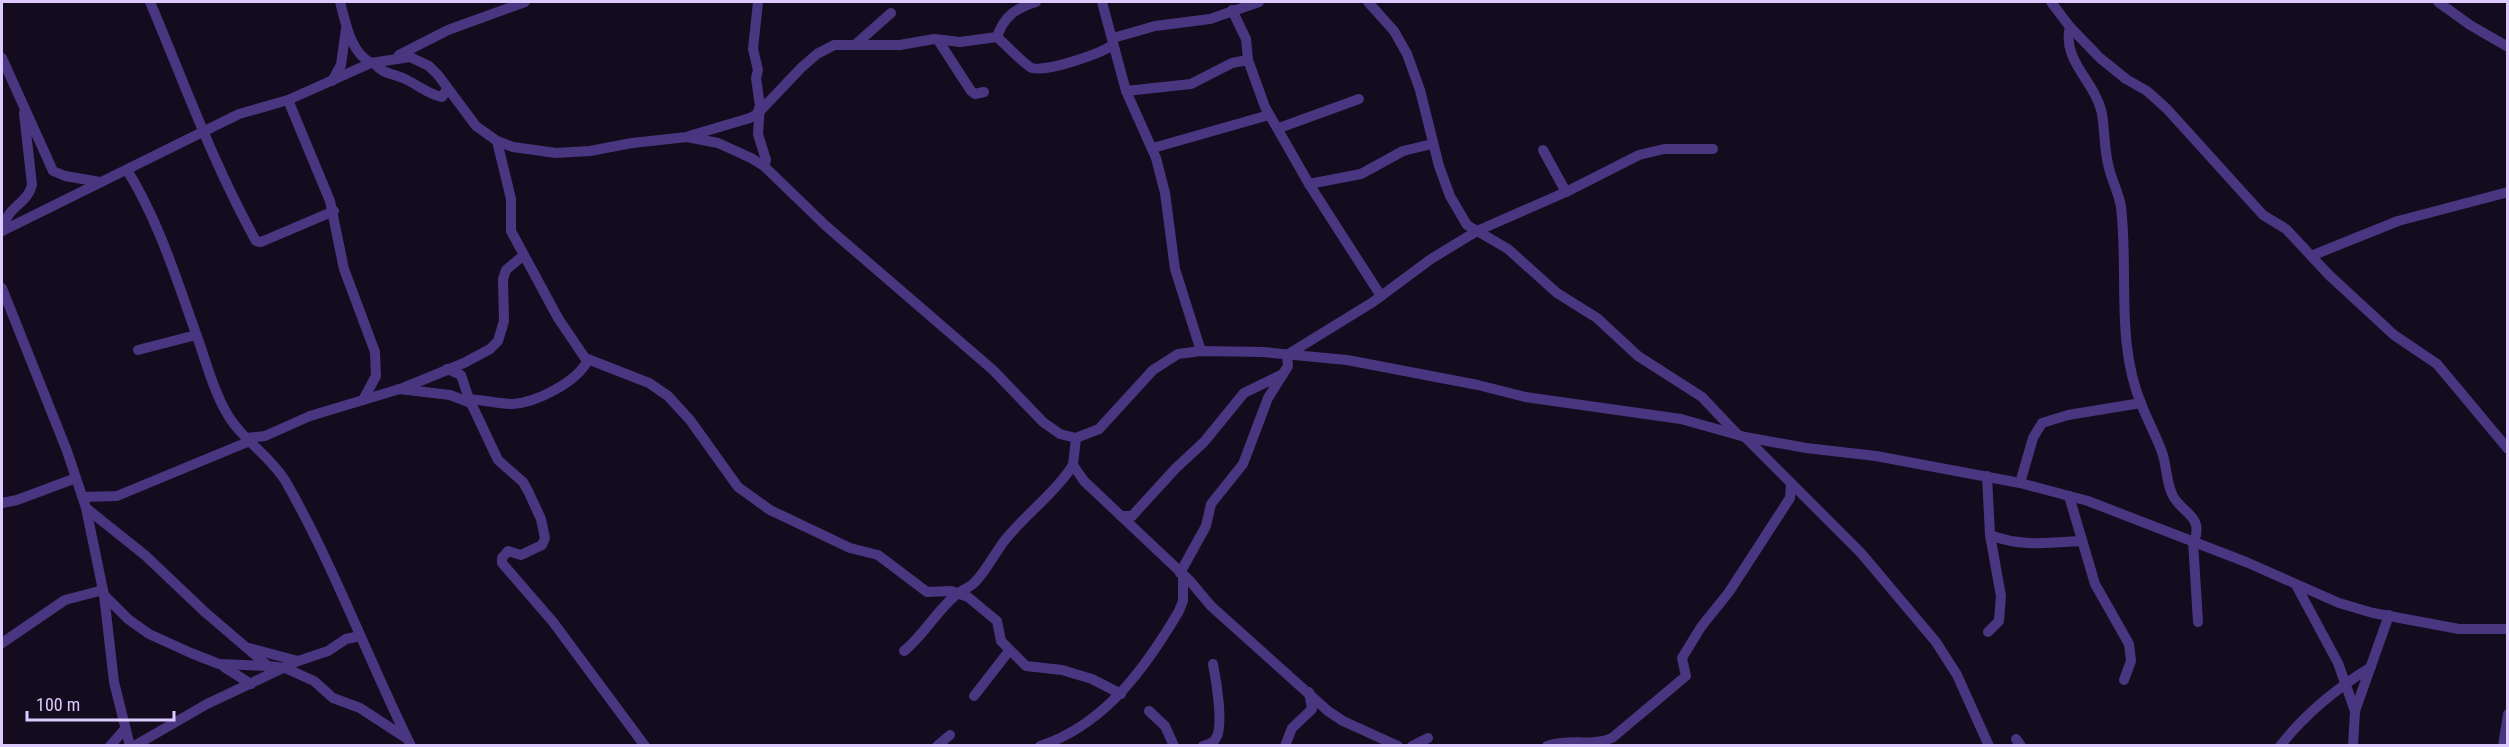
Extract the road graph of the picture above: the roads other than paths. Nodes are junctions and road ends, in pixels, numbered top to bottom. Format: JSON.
{"nodes":[{"id":1,"x":150,"y":2,"type":"edge"},
{"id":2,"x":340,"y":2,"type":"edge"},
{"id":3,"x":525,"y":2,"type":"edge"},
{"id":4,"x":758,"y":2,"type":"edge"},
{"id":5,"x":1036,"y":2,"type":"edge"},
{"id":6,"x":1102,"y":2,"type":"edge"},
{"id":7,"x":1259,"y":2,"type":"edge"},
{"id":8,"x":1368,"y":2,"type":"edge"},
{"id":9,"x":2051,"y":2,"type":"edge"},
{"id":10,"x":2438,"y":2,"type":"edge"},
{"id":11,"x":1232,"y":10,"type":"junction"},
{"id":12,"x":891,"y":13,"type":"dead end"},
{"id":13,"x":346,"y":26,"type":"junction"},
{"id":14,"x":2070,"y":27,"type":"junction"},
{"id":15,"x":997,"y":37,"type":"junction"},
{"id":16,"x":938,"y":40,"type":"junction"},
{"id":17,"x":1113,"y":42,"type":"junction"},
{"id":18,"x":856,"y":44,"type":"junction"},
{"id":19,"x":2508,"y":46,"type":"edge"},
{"id":20,"x":394,"y":57,"type":"junction"},
{"id":21,"x":2,"y":58,"type":"edge"},
{"id":22,"x":1248,"y":60,"type":"junction"},
{"id":23,"x":373,"y":63,"type":"junction"},
{"id":24,"x":332,"y":81,"type":"junction"},
{"id":25,"x":447,"y":89,"type":"junction"},
{"id":26,"x":1125,"y":91,"type":"junction"},
{"id":27,"x":984,"y":92,"type":"dead end"},
{"id":28,"x":1359,"y":99,"type":"dead end"},
{"id":29,"x":288,"y":100,"type":"junction"},
{"id":30,"x":24,"y":107,"type":"junction"},
{"id":31,"x":760,"y":108,"type":"junction"},
{"id":32,"x":1269,"y":115,"type":"junction"},
{"id":33,"x":1279,"y":128,"type":"junction"},
{"id":34,"x":202,"y":133,"type":"junction"},
{"id":35,"x":687,"y":137,"type":"junction"},
{"id":36,"x":497,"y":141,"type":"junction"},
{"id":37,"x":1432,"y":144,"type":"junction"},
{"id":38,"x":1153,"y":148,"type":"junction"},
{"id":39,"x":1713,"y":148,"type":"dead end"},
{"id":40,"x":1544,"y":150,"type":"dead end"},
{"id":41,"x":764,"y":166,"type":"junction"},
{"id":42,"x":127,"y":170,"type":"junction"},
{"id":43,"x":100,"y":182,"type":"junction"},
{"id":44,"x":1309,"y":184,"type":"junction"},
{"id":45,"x":1566,"y":192,"type":"junction"},
{"id":46,"x":2508,"y":192,"type":"edge"},
{"id":47,"x":334,"y":211,"type":"junction"},
{"id":48,"x":2,"y":230,"type":"edge"},
{"id":49,"x":1477,"y":231,"type":"junction"},
{"id":50,"x":524,"y":255,"type":"junction"},
{"id":51,"x":2311,"y":256,"type":"junction"},
{"id":52,"x":2,"y":288,"type":"edge"},
{"id":53,"x":1381,"y":296,"type":"junction"},
{"id":54,"x":196,"y":335,"type":"junction"},
{"id":55,"x":138,"y":350,"type":"dead end"},
{"id":56,"x":1201,"y":351,"type":"junction"},
{"id":57,"x":1287,"y":355,"type":"junction"},
{"id":58,"x":588,"y":360,"type":"junction"},
{"id":59,"x":447,"y":369,"type":"junction"},
{"id":60,"x":1283,"y":374,"type":"junction"},
{"id":61,"x":399,"y":389,"type":"junction"},
{"id":62,"x":467,"y":399,"type":"junction"},
{"id":63,"x":363,"y":400,"type":"junction"},
{"id":64,"x":2141,"y":403,"type":"junction"},
{"id":65,"x":1741,"y":436,"type":"junction"},
{"id":66,"x":1076,"y":438,"type":"junction"},
{"id":67,"x":248,"y":440,"type":"junction"},
{"id":68,"x":2508,"y":449,"type":"edge"},
{"id":69,"x":1073,"y":465,"type":"junction"},
{"id":70,"x":1987,"y":476,"type":"junction"},
{"id":71,"x":76,"y":478,"type":"junction"},
{"id":72,"x":1791,"y":483,"type":"junction"},
{"id":73,"x":2020,"y":483,"type":"junction"},
{"id":74,"x":2069,"y":496,"type":"junction"},
{"id":75,"x":2,"y":503,"type":"edge"},
{"id":76,"x":84,"y":503,"type":"junction"},
{"id":77,"x":1121,"y":516,"type":"junction"},
{"id":78,"x":1990,"y":535,"type":"junction"},
{"id":79,"x":2080,"y":541,"type":"junction"},
{"id":80,"x":2194,"y":541,"type":"junction"},
{"id":81,"x":1182,"y":575,"type":"junction"},
{"id":82,"x":2296,"y":585,"type":"junction"},
{"id":83,"x":103,"y":592,"type":"junction"},
{"id":84,"x":958,"y":592,"type":"junction"},
{"id":85,"x":2389,"y":615,"type":"junction"},
{"id":86,"x":2198,"y":622,"type":"dead end"},
{"id":87,"x":2508,"y":629,"type":"edge"},
{"id":88,"x":1988,"y":632,"type":"dead end"},
{"id":89,"x":360,"y":636,"type":"junction"},
{"id":90,"x":2,"y":643,"type":"edge"},
{"id":91,"x":249,"y":648,"type":"junction"},
{"id":92,"x":904,"y":651,"type":"dead end"},
{"id":93,"x":1009,"y":651,"type":"junction"},
{"id":94,"x":298,"y":661,"type":"junction"},
{"id":95,"x":219,"y":664,"type":"junction"},
{"id":96,"x":1213,"y":664,"type":"dead end"},
{"id":97,"x":268,"y":666,"type":"junction"},
{"id":98,"x":2371,"y":667,"type":"junction"},
{"id":99,"x":285,"y":668,"type":"junction"},
{"id":100,"x":2124,"y":680,"type":"dead end"},
{"id":101,"x":2346,"y":682,"type":"junction"},
{"id":102,"x":251,"y":684,"type":"junction"},
{"id":103,"x":1309,"y":692,"type":"junction"},
{"id":104,"x":1122,"y":693,"type":"junction"},
{"id":105,"x":974,"y":696,"type":"dead end"},
{"id":106,"x":1149,"y":711,"type":"dead end"},
{"id":107,"x":2355,"y":711,"type":"junction"},
{"id":108,"x":2508,"y":714,"type":"edge"},
{"id":109,"x":124,"y":730,"type":"junction"},
{"id":110,"x":950,"y":735,"type":"dead end"},
{"id":111,"x":1428,"y":738,"type":"dead end"},
{"id":112,"x":410,"y":743,"type":"edge"},
{"id":113,"x":110,"y":746,"type":"edge"},
{"id":114,"x":132,"y":746,"type":"edge"},
{"id":115,"x":645,"y":746,"type":"edge"},
{"id":116,"x":938,"y":746,"type":"edge"},
{"id":117,"x":1040,"y":746,"type":"edge"},
{"id":118,"x":1174,"y":746,"type":"edge"},
{"id":119,"x":1203,"y":746,"type":"edge"},
{"id":120,"x":1285,"y":746,"type":"edge"},
{"id":121,"x":1398,"y":746,"type":"edge"},
{"id":122,"x":1412,"y":746,"type":"edge"},
{"id":123,"x":1547,"y":746,"type":"edge"},
{"id":124,"x":1989,"y":746,"type":"edge"},
{"id":125,"x":2280,"y":746,"type":"edge"},
{"id":126,"x":2354,"y":746,"type":"edge"},
{"id":127,"x":2503,"y":746,"type":"edge"}],
"edges":[{"from":1,"to":34,"type":"street"},
{"from":2,"to":13,"type":"street"},
{"from":3,"to":20,"type":"street"},
{"from":4,"to":31,"type":"street"},
{"from":5,"to":15,"type":"street"},
{"from":6,"to":17,"type":"street"},
{"from":7,"to":11,"type":"street"},
{"from":8,"to":37,"type":"street"},
{"from":9,"to":14,"type":"street"},
{"from":10,"to":19,"type":"street"},
{"from":11,"to":17,"type":"street"},
{"from":11,"to":22,"type":"street"},
{"from":12,"to":18,"type":"street"},
{"from":13,"to":23,"type":"street"},
{"from":13,"to":24,"type":"street"},
{"from":14,"to":51,"type":"street"},
{"from":14,"to":64,"type":"street"},
{"from":15,"to":16,"type":"street"},
{"from":15,"to":17,"type":"street"},
{"from":16,"to":18,"type":"street"},
{"from":16,"to":27,"type":"street"},
{"from":17,"to":26,"type":"street"},
{"from":18,"to":31,"type":"street"},
{"from":20,"to":23,"type":"street"},
{"from":20,"to":25,"type":"street"},
{"from":21,"to":30,"type":"street"},
{"from":22,"to":26,"type":"street"},
{"from":22,"to":32,"type":"street"},
{"from":23,"to":24,"type":"street"},
{"from":23,"to":25,"type":"street"},
{"from":24,"to":29,"type":"street"},
{"from":25,"to":36,"type":"street"},
{"from":26,"to":38,"type":"street"},
{"from":28,"to":33,"type":"street"},
{"from":29,"to":34,"type":"street"},
{"from":29,"to":47,"type":"street"},
{"from":30,"to":43,"type":"street"},
{"from":30,"to":48,"type":"street"},
{"from":31,"to":35,"type":"street"},
{"from":31,"to":41,"type":"street"},
{"from":32,"to":33,"type":"street"},
{"from":32,"to":38,"type":"street"},
{"from":33,"to":44,"type":"street"},
{"from":34,"to":42,"type":"street"},
{"from":34,"to":47,"type":"street"},
{"from":35,"to":36,"type":"street"},
{"from":35,"to":41,"type":"street"},
{"from":36,"to":50,"type":"street"},
{"from":37,"to":44,"type":"street"},
{"from":37,"to":49,"type":"street"},
{"from":38,"to":56,"type":"street"},
{"from":39,"to":45,"type":"street"},
{"from":40,"to":45,"type":"street"},
{"from":41,"to":66,"type":"street"},
{"from":42,"to":43,"type":"street"},
{"from":42,"to":54,"type":"street"},
{"from":43,"to":48,"type":"street"},
{"from":44,"to":53,"type":"street"},
{"from":45,"to":49,"type":"street"},
{"from":46,"to":51,"type":"street"},
{"from":47,"to":63,"type":"street"},
{"from":49,"to":53,"type":"street"},
{"from":49,"to":65,"type":"street"},
{"from":50,"to":58,"type":"street"},
{"from":50,"to":59,"type":"street"},
{"from":51,"to":68,"type":"street"},
{"from":52,"to":71,"type":"street"},
{"from":53,"to":57,"type":"street"},
{"from":54,"to":55,"type":"street"},
{"from":54,"to":67,"type":"street"},
{"from":56,"to":57,"type":"street"},
{"from":56,"to":66,"type":"street"},
{"from":57,"to":60,"type":"street"},
{"from":57,"to":65,"type":"street"},
{"from":58,"to":62,"type":"street"},
{"from":58,"to":84,"type":"street"},
{"from":59,"to":61,"type":"street"},
{"from":59,"to":62,"type":"street"},
{"from":60,"to":77,"type":"street"},
{"from":60,"to":81,"type":"street"},
{"from":61,"to":62,"type":"street"},
{"from":61,"to":63,"type":"street"},
{"from":62,"to":115,"type":"street"},
{"from":63,"to":67,"type":"street"},
{"from":64,"to":73,"type":"street"},
{"from":64,"to":80,"type":"street"},
{"from":65,"to":70,"type":"street"},
{"from":65,"to":72,"type":"street"},
{"from":66,"to":69,"type":"street"},
{"from":67,"to":76,"type":"street"},
{"from":67,"to":89,"type":"street"},
{"from":69,"to":77,"type":"street"},
{"from":69,"to":84,"type":"street"},
{"from":70,"to":73,"type":"street"},
{"from":70,"to":78,"type":"street"},
{"from":71,"to":75,"type":"street"},
{"from":71,"to":76,"type":"street"},
{"from":72,"to":123,"type":"street"},
{"from":72,"to":124,"type":"street"},
{"from":73,"to":74,"type":"street"},
{"from":74,"to":79,"type":"street"},
{"from":74,"to":80,"type":"street"},
{"from":76,"to":83,"type":"street"},
{"from":76,"to":91,"type":"street"},
{"from":77,"to":81,"type":"street"},
{"from":78,"to":79,"type":"street"},
{"from":78,"to":88,"type":"street"},
{"from":79,"to":100,"type":"street"},
{"from":80,"to":82,"type":"street"},
{"from":80,"to":86,"type":"street"},
{"from":81,"to":103,"type":"street"},
{"from":81,"to":104,"type":"street"},
{"from":82,"to":85,"type":"street"},
{"from":82,"to":101,"type":"street"},
{"from":83,"to":90,"type":"street"},
{"from":83,"to":95,"type":"street"},
{"from":83,"to":109,"type":"street"},
{"from":84,"to":92,"type":"street"},
{"from":84,"to":93,"type":"street"},
{"from":85,"to":87,"type":"street"},
{"from":85,"to":98,"type":"street"},
{"from":89,"to":94,"type":"street"},
{"from":89,"to":112,"type":"street"},
{"from":91,"to":94,"type":"street"},
{"from":91,"to":97,"type":"street"},
{"from":93,"to":104,"type":"street"},
{"from":93,"to":105,"type":"street"},
{"from":94,"to":99,"type":"street"},
{"from":95,"to":97,"type":"street"},
{"from":95,"to":102,"type":"street"},
{"from":96,"to":119,"type":"street"},
{"from":97,"to":99,"type":"street"},
{"from":98,"to":101,"type":"street"},
{"from":98,"to":107,"type":"street"},
{"from":99,"to":102,"type":"street"},
{"from":99,"to":112,"type":"street"},
{"from":101,"to":107,"type":"street"},
{"from":101,"to":125,"type":"street"},
{"from":102,"to":114,"type":"street"},
{"from":103,"to":120,"type":"street"},
{"from":103,"to":121,"type":"street"},
{"from":104,"to":117,"type":"street"},
{"from":106,"to":118,"type":"street"},
{"from":107,"to":126,"type":"street"},
{"from":108,"to":127,"type":"street"},
{"from":109,"to":113,"type":"street"},
{"from":109,"to":114,"type":"street"},
{"from":110,"to":116,"type":"street"},
{"from":111,"to":122,"type":"street"}]}
